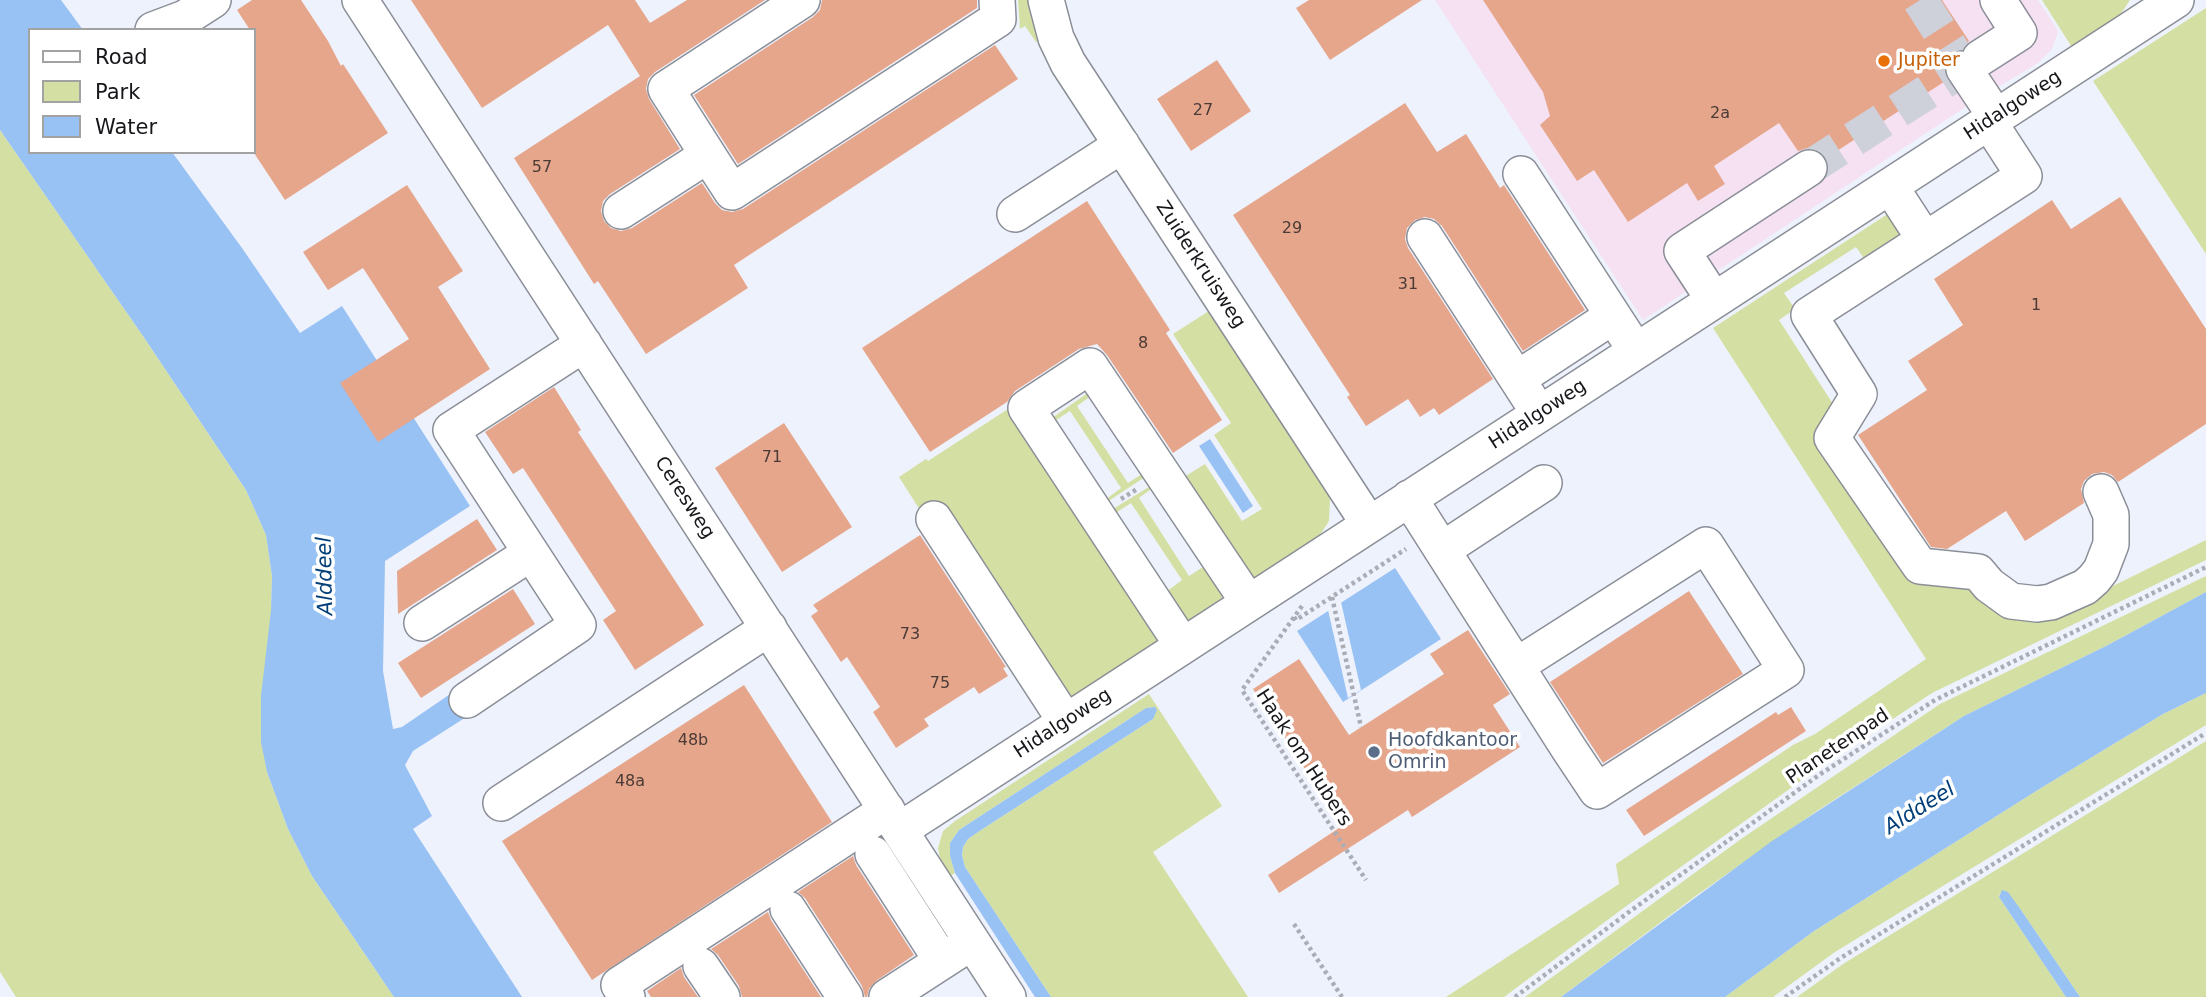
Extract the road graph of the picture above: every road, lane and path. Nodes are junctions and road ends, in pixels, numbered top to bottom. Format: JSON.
{"nodes":[{"id":1,"x":213,"y":0,"type":"edge"},
{"id":2,"x":360,"y":0,"type":"edge"},
{"id":3,"x":802,"y":0,"type":"edge"},
{"id":4,"x":997,"y":0,"type":"edge"},
{"id":5,"x":1046,"y":0,"type":"edge"},
{"id":6,"x":1998,"y":0,"type":"edge"},
{"id":7,"x":2176,"y":0,"type":"edge"},
{"id":8,"x":158,"y":28,"type":"edge"},
{"id":9,"x":2000,"y":114,"type":"junction"},
{"id":10,"x":1122,"y":145,"type":"junction"},
{"id":11,"x":708,"y":155,"type":"junction"},
{"id":12,"x":1809,"y":169,"type":"tunnel mouth"},
{"id":13,"x":1521,"y":174,"type":"dead end"},
{"id":14,"x":1890,"y":186,"type":"junction"},
{"id":15,"x":621,"y":211,"type":"dead end"},
{"id":16,"x":1016,"y":214,"type":"dead end"},
{"id":17,"x":1424,"y":237,"type":"dead end"},
{"id":18,"x":1925,"y":240,"type":"junction"},
{"id":19,"x":1714,"y":300,"type":"junction"},
{"id":20,"x":1613,"y":316,"type":"junction"},
{"id":21,"x":584,"y":344,"type":"junction"},
{"id":22,"x":1636,"y":351,"type":"junction"},
{"id":23,"x":1517,"y":379,"type":"junction"},
{"id":24,"x":1539,"y":414,"type":"junction"},
{"id":25,"x":1162,"y":472,"type":"junction"},
{"id":26,"x":1544,"y":484,"type":"dead end"},
{"id":27,"x":2101,"y":492,"type":"dead end"},
{"id":28,"x":1409,"y":498,"type":"junction"},
{"id":29,"x":1097,"y":515,"type":"junction"},
{"id":30,"x":934,"y":519,"type":"dead end"},
{"id":31,"x":1369,"y":524,"type":"junction"},
{"id":32,"x":1426,"y":548,"type":"junction"},
{"id":33,"x":531,"y":553,"type":"junction"},
{"id":34,"x":2206,"y":567,"type":"edge"},
{"id":35,"x":1261,"y":594,"type":"junction"},
{"id":36,"x":1310,"y":595,"type":"dead end"},
{"id":37,"x":1332,"y":597,"type":"junction"},
{"id":38,"x":1294,"y":618,"type":"junction"},
{"id":39,"x":422,"y":624,"type":"dead end"},
{"id":40,"x":769,"y":628,"type":"junction"},
{"id":41,"x":1183,"y":646,"type":"junction"},
{"id":42,"x":1516,"y":666,"type":"junction"},
{"id":43,"x":467,"y":700,"type":"dead end"},
{"id":44,"x":1066,"y":722,"type":"junction"},
{"id":45,"x":1361,"y":727,"type":"dead end"},
{"id":46,"x":2206,"y":733,"type":"edge"},
{"id":47,"x":501,"y":803,"type":"dead end"},
{"id":48,"x":894,"y":820,"type":"junction"},
{"id":49,"x":873,"y":854,"type":"dead end"},
{"id":50,"x":1366,"y":880,"type":"dead end"},
{"id":51,"x":789,"y":909,"type":"dead end"},
{"id":52,"x":1294,"y":924,"type":"dead end"},
{"id":53,"x":972,"y":942,"type":"junction"},
{"id":54,"x":942,"y":961,"type":"junction"},
{"id":55,"x":702,"y":966,"type":"dead end"},
{"id":56,"x":627,"y":997,"type":"edge"},
{"id":57,"x":722,"y":997,"type":"edge"},
{"id":58,"x":845,"y":997,"type":"edge"},
{"id":59,"x":887,"y":997,"type":"edge"},
{"id":60,"x":1008,"y":997,"type":"edge"},
{"id":61,"x":1342,"y":997,"type":"edge"},
{"id":62,"x":1515,"y":997,"type":"edge"},
{"id":63,"x":1785,"y":997,"type":"edge"}],
"edges":[{"from":1,"to":8,"type":"street"},
{"from":2,"to":21,"type":"street","name":"Ceresweg"},
{"from":3,"to":11,"type":"street"},
{"from":4,"to":11,"type":"street"},
{"from":5,"to":10,"type":"street","name":"Zuiderkruisweg"},
{"from":6,"to":9,"type":"street"},
{"from":7,"to":9,"type":"street","name":"Hidalgoweg"},
{"from":9,"to":14,"type":"street","name":"Hidalgoweg"},
{"from":9,"to":18,"type":"street"},
{"from":10,"to":16,"type":"street"},
{"from":10,"to":31,"type":"street","name":"Zuiderkruisweg"},
{"from":11,"to":15,"type":"street"},
{"from":12,"to":19,"type":"street"},
{"from":13,"to":20,"type":"street"},
{"from":14,"to":18,"type":"street"},
{"from":14,"to":19,"type":"street","name":"Hidalgoweg"},
{"from":17,"to":23,"type":"street"},
{"from":18,"to":27,"type":"street"},
{"from":19,"to":22,"type":"street","name":"Hidalgoweg"},
{"from":20,"to":22,"type":"street"},
{"from":20,"to":23,"type":"street"},
{"from":21,"to":33,"type":"street"},
{"from":21,"to":40,"type":"street","name":"Ceresweg"},
{"from":22,"to":24,"type":"street","name":"Hidalgoweg"},
{"from":23,"to":24,"type":"street"},
{"from":24,"to":28,"type":"street","name":"Hidalgoweg"},
{"from":25,"to":29,"type":"path"},
{"from":25,"to":29,"type":"street"},
{"from":25,"to":35,"type":"street"},
{"from":26,"to":32,"type":"street"},
{"from":28,"to":31,"type":"street","name":"Hidalgoweg"},
{"from":28,"to":32,"type":"street"},
{"from":29,"to":41,"type":"street"},
{"from":30,"to":44,"type":"street"},
{"from":31,"to":35,"type":"street","name":"Hidalgoweg"},
{"from":32,"to":37,"type":"path"},
{"from":32,"to":42,"type":"street"},
{"from":33,"to":39,"type":"street"},
{"from":33,"to":43,"type":"street"},
{"from":34,"to":62,"type":"path","name":"Planetenpad"},
{"from":35,"to":38,"type":"path"},
{"from":35,"to":41,"type":"street","name":"Hidalgoweg"},
{"from":36,"to":38,"type":"path","name":"Haak om Hubers"},
{"from":37,"to":38,"type":"path"},
{"from":37,"to":45,"type":"path"},
{"from":38,"to":50,"type":"path","name":"Haak om Hubers"},
{"from":40,"to":47,"type":"street"},
{"from":40,"to":48,"type":"street","name":"Ceresweg"},
{"from":41,"to":44,"type":"street","name":"Hidalgoweg"},
{"from":42,"to":42,"type":"street"},
{"from":44,"to":48,"type":"street","name":"Hidalgoweg"},
{"from":46,"to":63,"type":"path"},
{"from":48,"to":53,"type":"street","name":"Ceresweg"},
{"from":48,"to":56,"type":"street","name":"Hidalgoweg"},
{"from":49,"to":54,"type":"street"},
{"from":51,"to":58,"type":"street"},
{"from":52,"to":61,"type":"path"},
{"from":53,"to":54,"type":"street"},
{"from":53,"to":60,"type":"street","name":"Ceresweg"},
{"from":54,"to":59,"type":"street"},
{"from":55,"to":57,"type":"street"}]}
